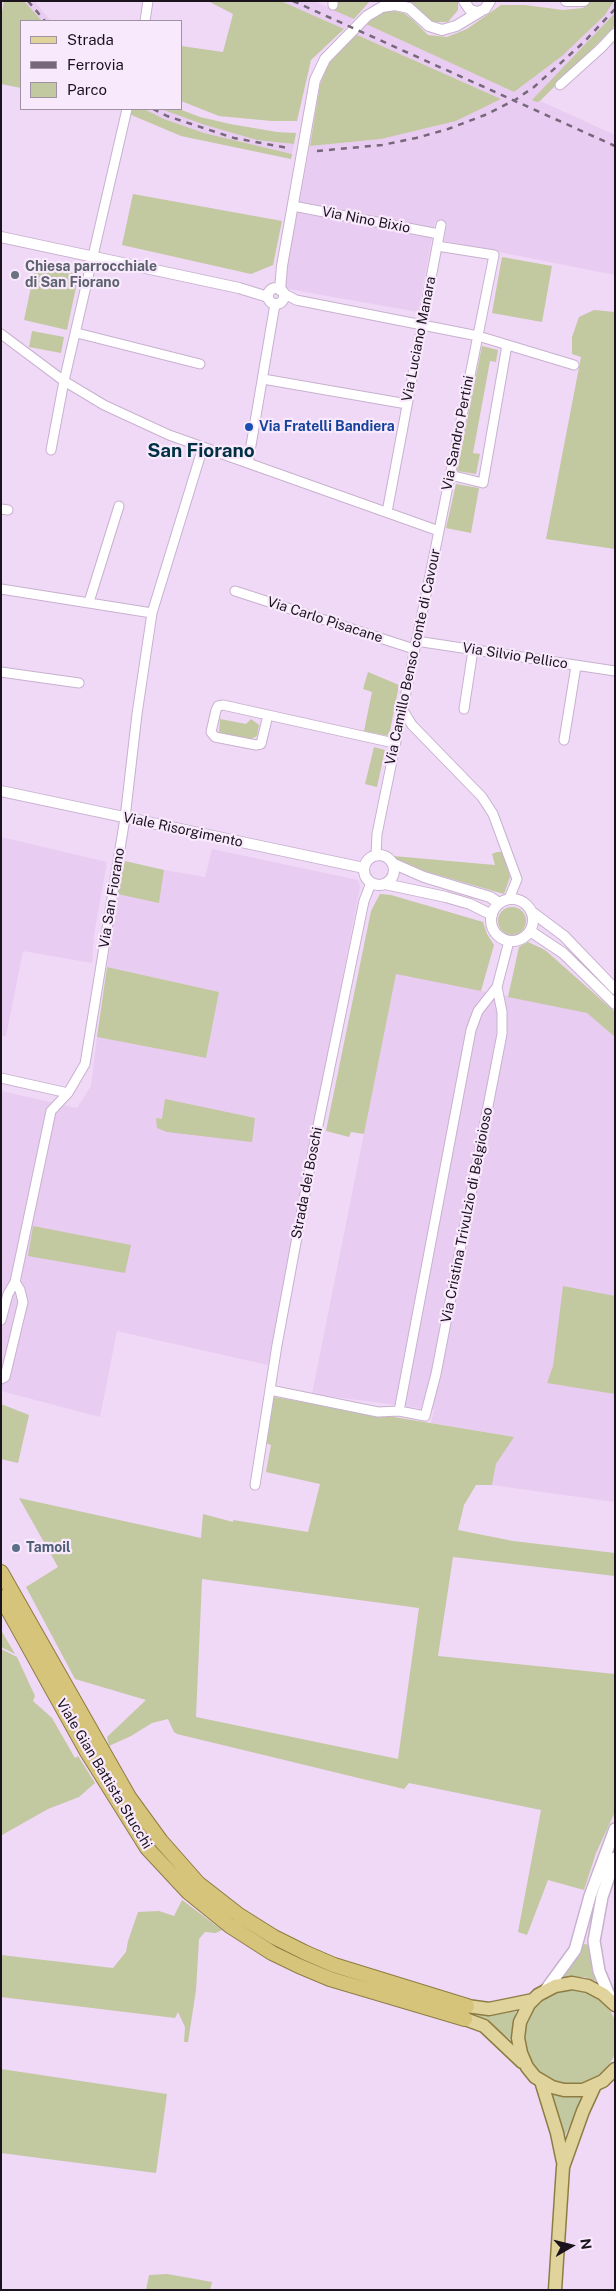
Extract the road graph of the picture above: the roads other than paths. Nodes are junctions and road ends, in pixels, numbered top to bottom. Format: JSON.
{"nodes":[{"id":1,"x":148,"y":1,"type":"edge"},
{"id":2,"x":490,"y":1,"type":"edge"},
{"id":3,"x":566,"y":1,"type":"edge"},
{"id":4,"x":584,"y":1,"type":"edge"},
{"id":5,"x":464,"y":2,"type":"edge"},
{"id":6,"x":481,"y":11,"type":"junction"},
{"id":7,"x":146,"y":20,"type":"edge"},
{"id":8,"x":462,"y":21,"type":"junction"},
{"id":9,"x":615,"y":33,"type":"edge"},
{"id":10,"x":560,"y":85,"type":"dead end"},
{"id":11,"x":127,"y":110,"type":"edge"},
{"id":12,"x":293,"y":206,"type":"junction"},
{"id":13,"x":440,"y":230,"type":"joint"},
{"id":14,"x":1,"y":237,"type":"edge"},
{"id":15,"x":437,"y":246,"type":"junction"},
{"id":16,"x":92,"y":257,"type":"junction"},
{"id":17,"x":276,"y":295,"type":"junction"},
{"id":18,"x":422,"y":326,"type":"junction"},
{"id":19,"x":1,"y":334,"type":"edge"},
{"id":20,"x":77,"y":334,"type":"junction"},
{"id":21,"x":478,"y":336,"type":"junction"},
{"id":22,"x":507,"y":345,"type":"junction"},
{"id":23,"x":200,"y":364,"type":"dead end"},
{"id":24,"x":574,"y":365,"type":"dead end"},
{"id":25,"x":263,"y":379,"type":"junction"},
{"id":26,"x":64,"y":381,"type":"junction"},
{"id":27,"x":407,"y":404,"type":"junction"},
{"id":28,"x":203,"y":447,"type":"junction"},
{"id":29,"x":51,"y":450,"type":"dead end"},
{"id":30,"x":248,"y":463,"type":"junction"},
{"id":31,"x":450,"y":475,"type":"junction"},
{"id":32,"x":119,"y":506,"type":"dead end"},
{"id":33,"x":386,"y":512,"type":"junction"},
{"id":34,"x":439,"y":531,"type":"junction"},
{"id":35,"x":1,"y":589,"type":"edge"},
{"id":36,"x":235,"y":590,"type":"dead end"},
{"id":37,"x":89,"y":602,"type":"junction"},
{"id":38,"x":152,"y":613,"type":"junction"},
{"id":39,"x":415,"y":645,"type":"junction"},
{"id":40,"x":473,"y":650,"type":"junction"},
{"id":41,"x":576,"y":666,"type":"junction"},
{"id":42,"x":1,"y":672,"type":"edge"},
{"id":43,"x":615,"y":672,"type":"edge"},
{"id":44,"x":79,"y":684,"type":"dead end"},
{"id":45,"x":402,"y":709,"type":"junction"},
{"id":46,"x":464,"y":709,"type":"dead end"},
{"id":47,"x":268,"y":716,"type":"junction"},
{"id":48,"x":564,"y":740,"type":"dead end"},
{"id":49,"x":394,"y":743,"type":"junction"},
{"id":50,"x":1,"y":791,"type":"edge"},
{"id":51,"x":125,"y":818,"type":"junction"},
{"id":52,"x":376,"y":856,"type":"junction"},
{"id":53,"x":392,"y":863,"type":"junction"},
{"id":54,"x":364,"y":868,"type":"junction"},
{"id":55,"x":371,"y":883,"type":"junction"},
{"id":56,"x":385,"y":884,"type":"junction"},
{"id":57,"x":504,"y":901,"type":"junction"},
{"id":58,"x":532,"y":912,"type":"junction"},
{"id":59,"x":492,"y":915,"type":"junction"},
{"id":60,"x":530,"y":931,"type":"junction"},
{"id":61,"x":509,"y":941,"type":"junction"},
{"id":62,"x":497,"y":987,"type":"junction"},
{"id":63,"x":615,"y":989,"type":"edge"},
{"id":64,"x":615,"y":1004,"type":"edge"},
{"id":65,"x":1,"y":1078,"type":"edge"},
{"id":66,"x":68,"y":1093,"type":"junction"},
{"id":67,"x":15,"y":1282,"type":"junction"},
{"id":68,"x":1,"y":1320,"type":"edge"},
{"id":69,"x":1,"y":1379,"type":"edge"},
{"id":70,"x":270,"y":1390,"type":"junction"},
{"id":71,"x":399,"y":1411,"type":"junction"},
{"id":72,"x":255,"y":1485,"type":"dead end"},
{"id":73,"x":1,"y":1572,"type":"edge"},
{"id":74,"x":1,"y":1597,"type":"edge"},
{"id":75,"x":615,"y":1829,"type":"edge"},
{"id":76,"x":615,"y":1858,"type":"edge"},
{"id":77,"x":544,"y":1991,"type":"junction"},
{"id":78,"x":533,"y":2000,"type":"junction"},
{"id":79,"x":613,"y":2003,"type":"edge"},
{"id":80,"x":466,"y":2012,"type":"junction"},
{"id":81,"x":527,"y":2067,"type":"junction"},
{"id":82,"x":615,"y":2069,"type":"edge"},
{"id":83,"x":540,"y":2081,"type":"junction"},
{"id":84,"x":596,"y":2085,"type":"junction"},
{"id":85,"x":563,"y":2167,"type":"junction"},
{"id":86,"x":555,"y":2290,"type":"edge"}],
"edges":[{"from":1,"to":7,"type":"street"},
{"from":2,"to":6,"type":"street"},
{"from":3,"to":4,"type":"street"},
{"from":5,"to":6,"type":"street"},
{"from":5,"to":8,"type":"street"},
{"from":6,"to":8,"type":"street"},
{"from":8,"to":12,"type":"street"},
{"from":9,"to":10,"type":"street"},
{"from":11,"to":16,"type":"street"},
{"from":12,"to":13,"type":"street","name":"Via Nino Bixio"},
{"from":12,"to":17,"type":"street"},
{"from":13,"to":15,"type":"street","name":"Via Luciano Manara"},
{"from":14,"to":16,"type":"street"},
{"from":15,"to":18,"type":"street","name":"Via Luciano Manara"},
{"from":15,"to":21,"type":"street","name":"Via Sandro Pertini"},
{"from":16,"to":17,"type":"street"},
{"from":16,"to":20,"type":"street"},
{"from":17,"to":18,"type":"street"},
{"from":17,"to":25,"type":"street"},
{"from":18,"to":21,"type":"street"},
{"from":18,"to":27,"type":"street","name":"Via Luciano Manara"},
{"from":19,"to":26,"type":"street","name":"Via Camillo Benso conte di Cavour"},
{"from":20,"to":23,"type":"street"},
{"from":20,"to":26,"type":"street"},
{"from":21,"to":22,"type":"street"},
{"from":21,"to":31,"type":"street","name":"Via Sandro Pertini"},
{"from":22,"to":24,"type":"street"},
{"from":22,"to":31,"type":"street"},
{"from":25,"to":27,"type":"street"},
{"from":25,"to":30,"type":"street"},
{"from":26,"to":28,"type":"street","name":"Via Camillo Benso conte di Cavour"},
{"from":26,"to":29,"type":"street"},
{"from":27,"to":33,"type":"street","name":"Via Luciano Manara"},
{"from":28,"to":30,"type":"street","name":"Via Camillo Benso conte di Cavour"},
{"from":28,"to":38,"type":"street","name":"Via San Fiorano"},
{"from":30,"to":33,"type":"street","name":"Via Camillo Benso conte di Cavour"},
{"from":31,"to":34,"type":"street","name":"Via Sandro Pertini"},
{"from":32,"to":37,"type":"street"},
{"from":33,"to":34,"type":"street","name":"Via Camillo Benso conte di Cavour"},
{"from":34,"to":39,"type":"street","name":"Via Camillo Benso conte di Cavour"},
{"from":35,"to":37,"type":"street"},
{"from":36,"to":39,"type":"street","name":"Via Carlo Pisacane"},
{"from":37,"to":38,"type":"street"},
{"from":38,"to":51,"type":"street","name":"Via San Fiorano"},
{"from":39,"to":40,"type":"street","name":"Via Silvio Pellico"},
{"from":39,"to":45,"type":"street","name":"Via Camillo Benso conte di Cavour"},
{"from":40,"to":41,"type":"street","name":"Via Silvio Pellico"},
{"from":40,"to":46,"type":"street"},
{"from":41,"to":43,"type":"street","name":"Via Silvio Pellico"},
{"from":41,"to":48,"type":"street"},
{"from":42,"to":44,"type":"street"},
{"from":45,"to":49,"type":"street","name":"Via Camillo Benso conte di Cavour"},
{"from":45,"to":57,"type":"street"},
{"from":47,"to":47,"type":"street"},
{"from":47,"to":49,"type":"street"},
{"from":49,"to":52,"type":"street","name":"Via Camillo Benso conte di Cavour"},
{"from":50,"to":51,"type":"street","name":"Viale Risorgimento"},
{"from":51,"to":54,"type":"street","name":"Viale Risorgimento"},
{"from":51,"to":66,"type":"street","name":"Via San Fiorano"},
{"from":52,"to":53,"type":"street"},
{"from":52,"to":54,"type":"street"},
{"from":53,"to":56,"type":"street"},
{"from":53,"to":57,"type":"street"},
{"from":54,"to":55,"type":"street"},
{"from":55,"to":56,"type":"street"},
{"from":55,"to":70,"type":"street","name":"Strada dei Boschi"},
{"from":56,"to":59,"type":"street"},
{"from":57,"to":58,"type":"street"},
{"from":57,"to":59,"type":"street"},
{"from":58,"to":60,"type":"street"},
{"from":58,"to":63,"type":"street"},
{"from":59,"to":61,"type":"street"},
{"from":60,"to":61,"type":"street"},
{"from":60,"to":64,"type":"street"},
{"from":61,"to":62,"type":"street","name":"Via Cristina Trivulzio di Belgioioso"},
{"from":62,"to":71,"type":"street","name":"Via Cristina Trivulzio di Belgioioso"},
{"from":62,"to":71,"type":"street","name":"Via Cristina Trivulzio di Belgioioso"},
{"from":65,"to":66,"type":"street"},
{"from":66,"to":67,"type":"street","name":"Via San Fiorano"},
{"from":67,"to":68,"type":"street","name":"Via San Fiorano"},
{"from":67,"to":69,"type":"street","name":"Via San Fiorano"},
{"from":70,"to":71,"type":"street","name":"Via Cristina Trivulzio di Belgioioso"},
{"from":70,"to":72,"type":"street","name":"Strada dei Boschi"},
{"from":73,"to":80,"type":"highway","name":"Viale Gian Battista Stucchi"},
{"from":74,"to":80,"type":"highway","name":"Viale Gian Battista Stucchi"},
{"from":75,"to":77,"type":"main road"},
{"from":76,"to":79,"type":"main road"},
{"from":77,"to":78,"type":"main road"},
{"from":77,"to":79,"type":"main road"},
{"from":78,"to":80,"type":"main road","name":"Viale Gian Battista Stucchi"},
{"from":78,"to":81,"type":"main road"},
{"from":80,"to":81,"type":"main road","name":"Viale Gian Battista Stucchi"},
{"from":81,"to":83,"type":"main road","name":"Viale Gian Battista Stucchi"},
{"from":82,"to":84,"type":"main road"},
{"from":83,"to":84,"type":"main road"},
{"from":83,"to":85,"type":"main road"},
{"from":84,"to":85,"type":"main road"},
{"from":85,"to":86,"type":"main road"}]}
